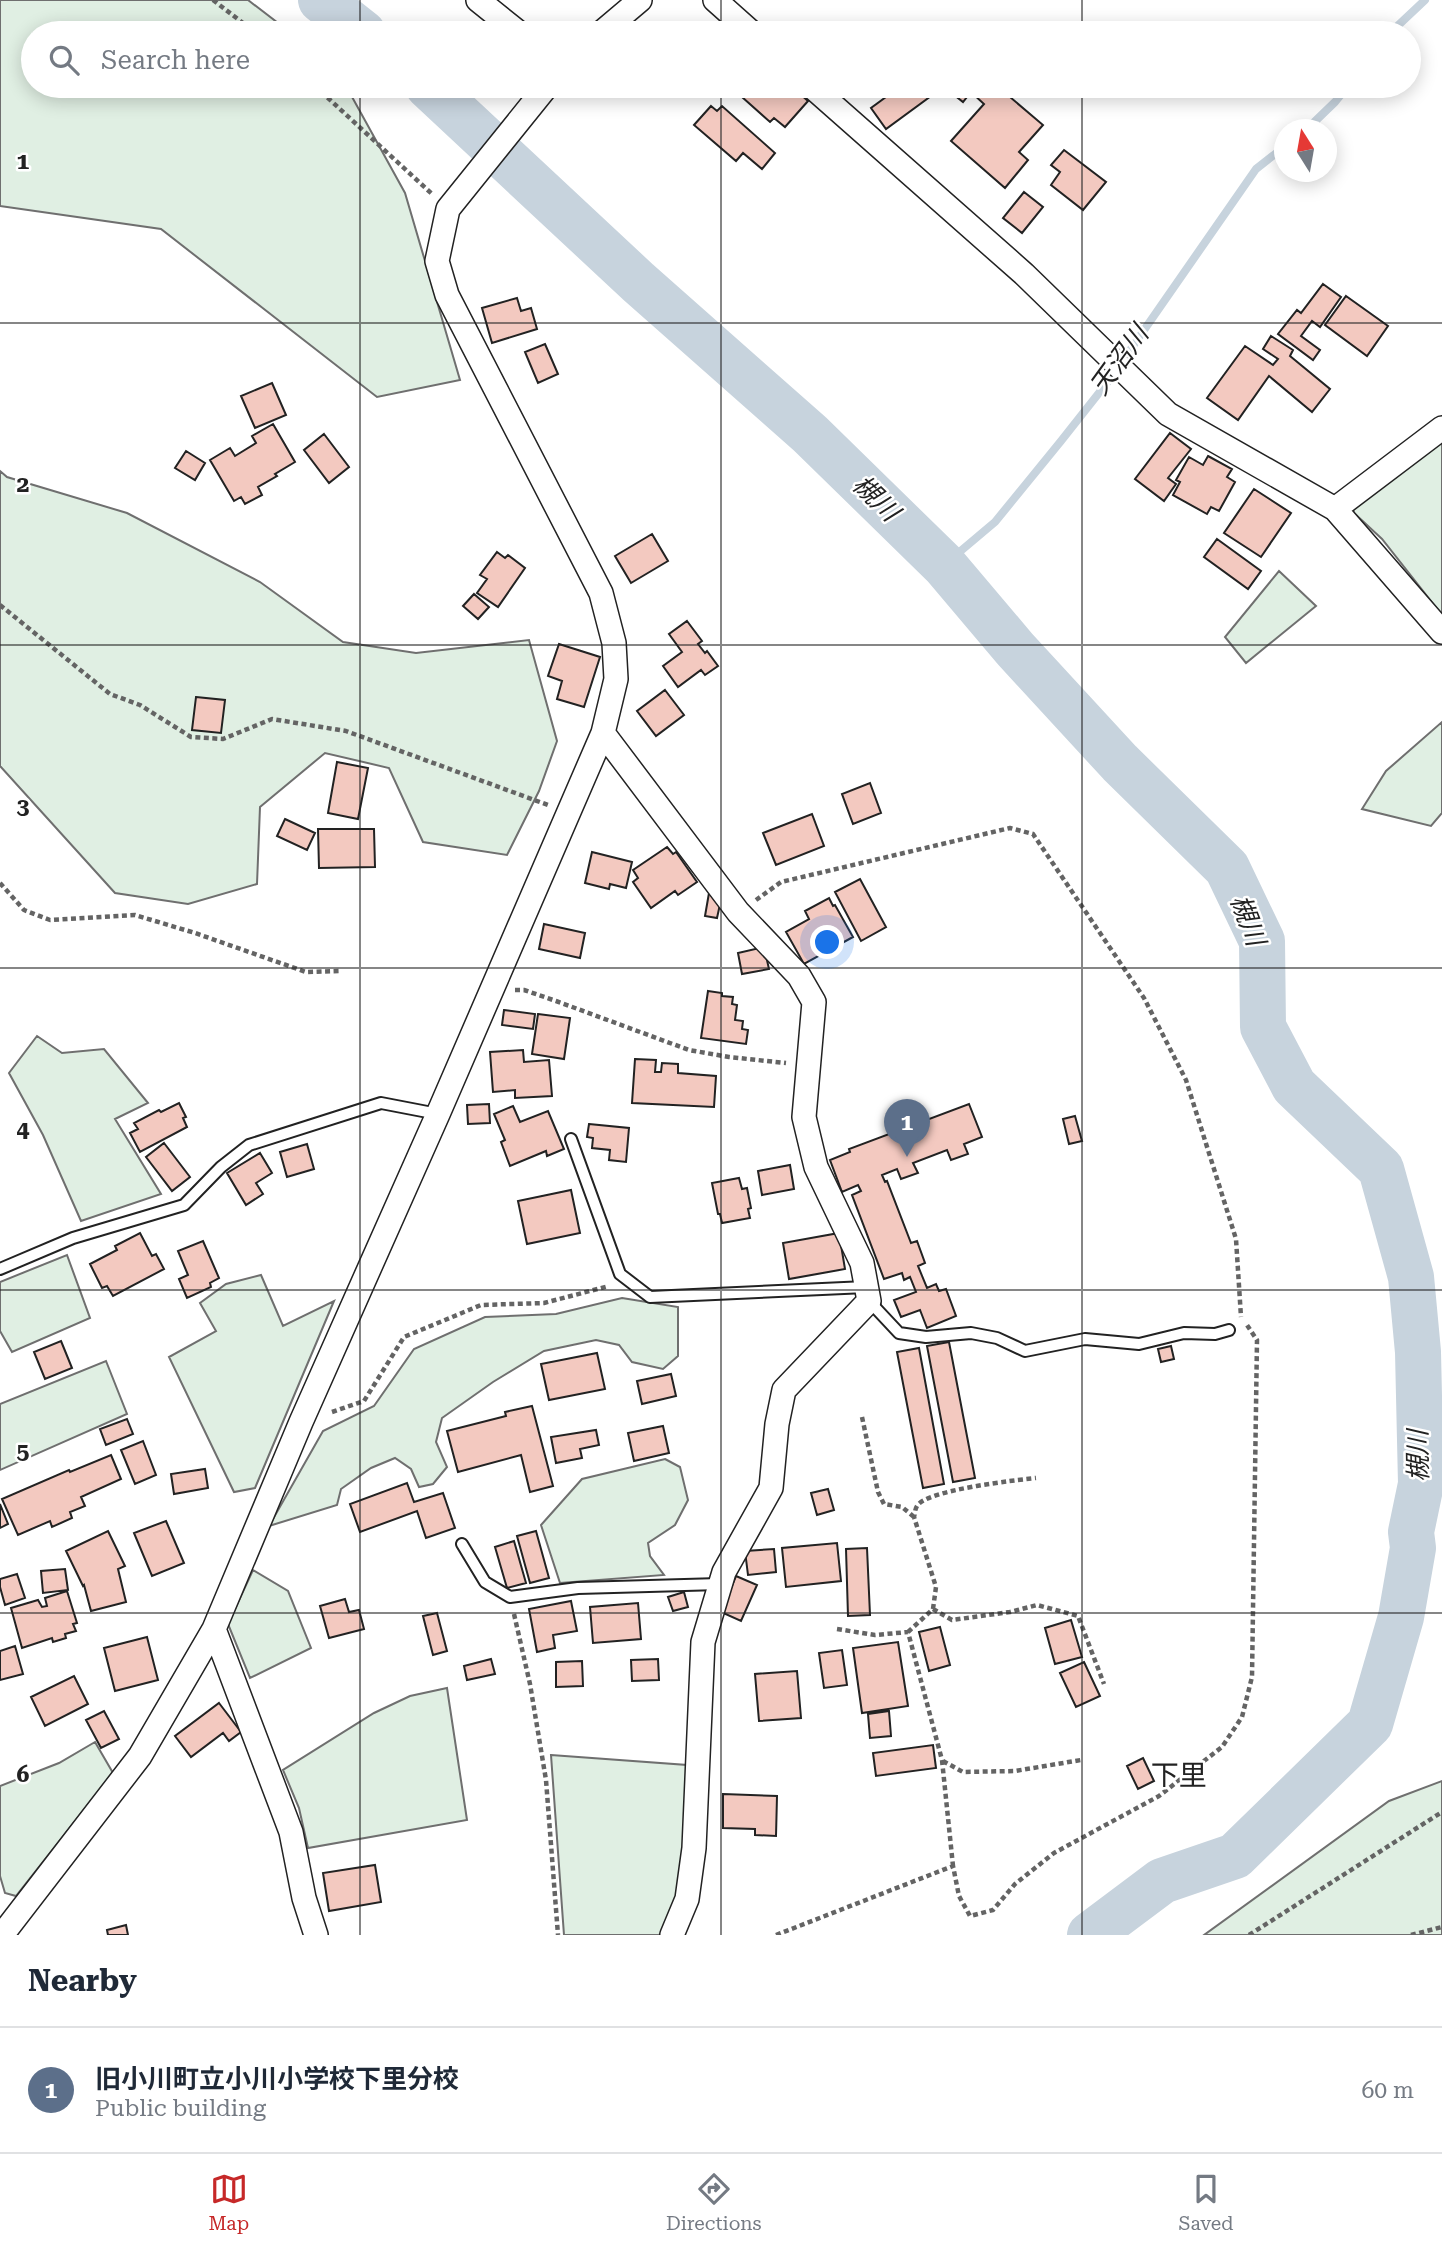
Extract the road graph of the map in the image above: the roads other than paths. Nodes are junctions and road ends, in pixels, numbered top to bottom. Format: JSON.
{"nodes":[{"id":1,"x":478,"y":0,"type":"edge"},
{"id":2,"x":640,"y":0,"type":"edge"},
{"id":3,"x":715,"y":0,"type":"edge"},
{"id":4,"x":504,"y":21,"type":"edge"},
{"id":5,"x":615,"y":21,"type":"edge"},
{"id":6,"x":739,"y":21,"type":"edge"},
{"id":7,"x":537,"y":98,"type":"edge"},
{"id":8,"x":825,"y":98,"type":"edge"},
{"id":9,"x":1442,"y":428,"type":"edge"},
{"id":10,"x":1335,"y":509,"type":"junction"},
{"id":11,"x":1442,"y":632,"type":"edge"},
{"id":12,"x":603,"y":733,"type":"junction"},
{"id":13,"x":438,"y":1114,"type":"junction"},
{"id":14,"x":571,"y":1139,"type":"dead end"},
{"id":15,"x":0,"y":1269,"type":"edge"},
{"id":16,"x":867,"y":1294,"type":"junction"},
{"id":17,"x":1229,"y":1331,"type":"road end"},
{"id":18,"x":463,"y":1544,"type":"dead end"},
{"id":19,"x":720,"y":1584,"type":"junction"},
{"id":20,"x":214,"y":1629,"type":"junction"},
{"id":21,"x":1,"y":1934,"type":"edge"},
{"id":22,"x":316,"y":1935,"type":"edge"},
{"id":23,"x":672,"y":1935,"type":"edge"}],
"edges":[{"from":1,"to":4,"type":"street"},
{"from":2,"to":5,"type":"street"},
{"from":3,"to":6,"type":"street"},
{"from":7,"to":12,"type":"street"},
{"from":8,"to":10,"type":"street"},
{"from":9,"to":10,"type":"street"},
{"from":10,"to":11,"type":"street"},
{"from":12,"to":13,"type":"street"},
{"from":12,"to":16,"type":"street"},
{"from":13,"to":15,"type":"lane"},
{"from":13,"to":20,"type":"street"},
{"from":14,"to":16,"type":"lane"},
{"from":16,"to":17,"type":"lane"},
{"from":16,"to":19,"type":"street"},
{"from":18,"to":19,"type":"lane"},
{"from":19,"to":23,"type":"street"},
{"from":20,"to":21,"type":"street"},
{"from":20,"to":22,"type":"street"}]}
